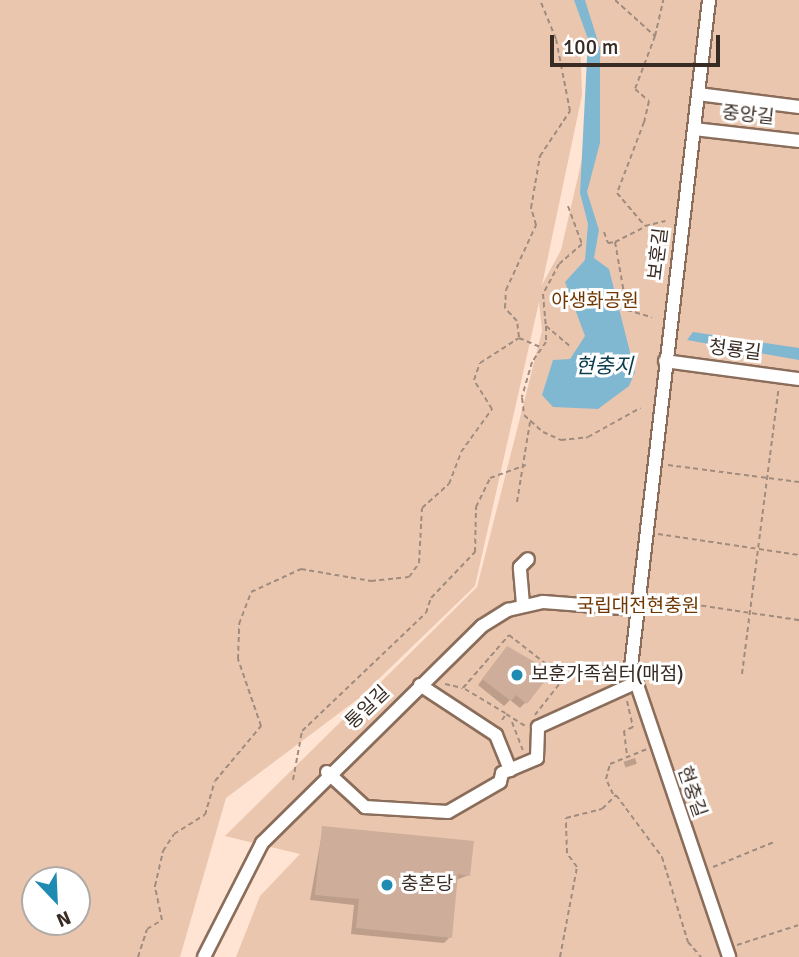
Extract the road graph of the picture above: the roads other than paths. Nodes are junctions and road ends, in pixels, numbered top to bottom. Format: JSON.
{"nodes":[{"id":1,"x":709,"y":0,"type":"edge"},
{"id":2,"x":698,"y":94,"type":"junction"},
{"id":3,"x":799,"y":107,"type":"edge"},
{"id":4,"x":694,"y":129,"type":"junction"},
{"id":5,"x":799,"y":141,"type":"edge"},
{"id":6,"x":665,"y":361,"type":"junction"},
{"id":7,"x":799,"y":379,"type":"edge"},
{"id":8,"x":528,"y":559,"type":"dead end"},
{"id":9,"x":523,"y":604,"type":"junction"},
{"id":10,"x":635,"y":609,"type":"junction"},
{"id":11,"x":632,"y":637,"type":"joint"},
{"id":12,"x":634,"y":684,"type":"junction"},
{"id":13,"x":420,"y":685,"type":"junction"},
{"id":14,"x":510,"y":770,"type":"junction"},
{"id":15,"x":327,"y":772,"type":"junction"},
{"id":16,"x":732,"y":951,"type":"edge"},
{"id":17,"x":204,"y":957,"type":"edge"}],
"edges":[{"from":1,"to":2,"type":"lane","name":"보훈길"},
{"from":2,"to":3,"type":"lane","name":"중앙길"},
{"from":2,"to":4,"type":"lane","name":"보훈길"},
{"from":4,"to":5,"type":"lane","name":"중앙길"},
{"from":4,"to":6,"type":"lane","name":"보훈길"},
{"from":6,"to":7,"type":"lane","name":"청룡길"},
{"from":6,"to":10,"type":"lane","name":"보훈길"},
{"from":8,"to":9,"type":"lane"},
{"from":9,"to":10,"type":"lane"},
{"from":9,"to":13,"type":"lane","name":"통일길"},
{"from":10,"to":11,"type":"lane","name":"보훈길"},
{"from":11,"to":12,"type":"lane","name":"현충길"},
{"from":12,"to":14,"type":"lane"},
{"from":12,"to":16,"type":"lane","name":"현충길"},
{"from":13,"to":14,"type":"lane"},
{"from":13,"to":15,"type":"lane","name":"통일길"},
{"from":14,"to":15,"type":"lane"},
{"from":15,"to":17,"type":"lane","name":"통일길"}]}
